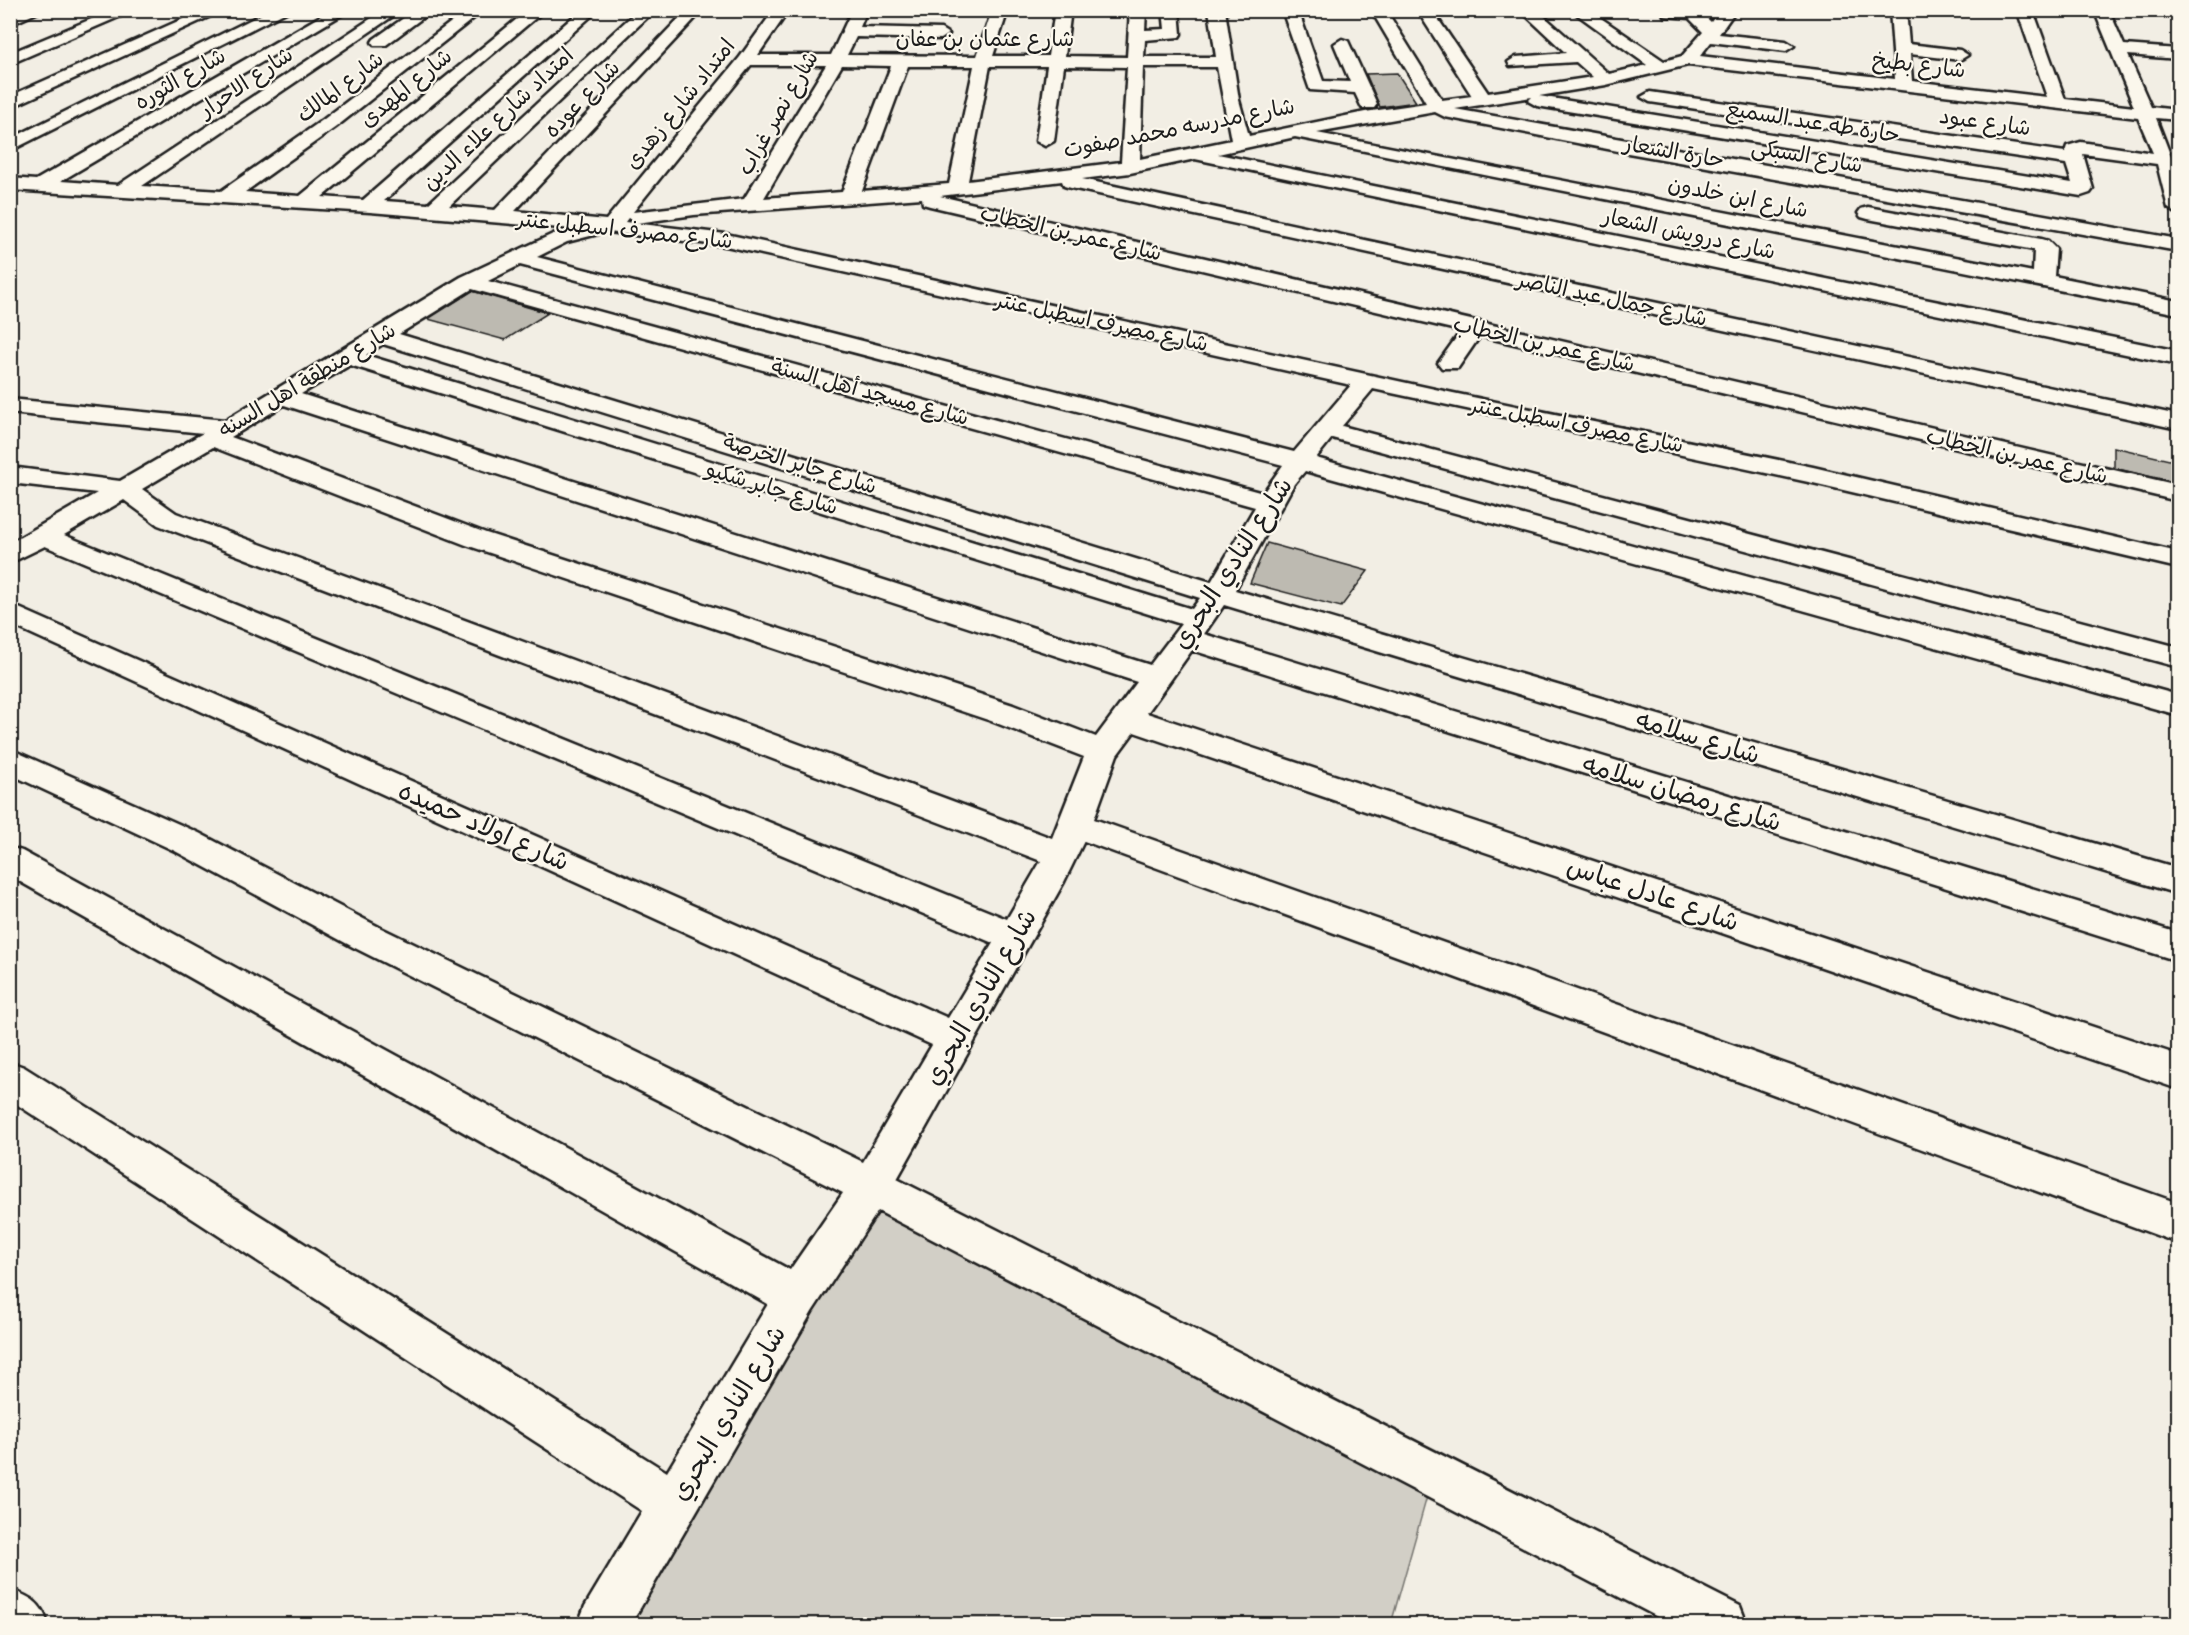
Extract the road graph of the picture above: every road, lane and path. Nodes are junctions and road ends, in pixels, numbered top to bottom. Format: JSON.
{"nodes":[{"id":1,"x":36,"y":10,"type":"edge"},
{"id":2,"x":128,"y":10,"type":"edge"},
{"id":3,"x":217,"y":10,"type":"edge"},
{"id":4,"x":284,"y":10,"type":"edge"},
{"id":5,"x":343,"y":10,"type":"edge"},
{"id":6,"x":395,"y":10,"type":"edge"},
{"id":7,"x":426,"y":10,"type":"edge"},
{"id":8,"x":477,"y":10,"type":"edge"},
{"id":9,"x":538,"y":10,"type":"edge"},
{"id":10,"x":591,"y":10,"type":"edge"},
{"id":11,"x":648,"y":10,"type":"edge"},
{"id":12,"x":696,"y":10,"type":"edge"},
{"id":13,"x":782,"y":10,"type":"edge"},
{"id":14,"x":860,"y":10,"type":"edge"},
{"id":15,"x":1000,"y":10,"type":"edge"},
{"id":16,"x":1064,"y":10,"type":"edge"},
{"id":17,"x":1138,"y":10,"type":"edge"},
{"id":18,"x":1171,"y":10,"type":"edge"},
{"id":19,"x":1217,"y":10,"type":"edge"},
{"id":20,"x":1290,"y":10,"type":"edge"},
{"id":21,"x":1378,"y":10,"type":"edge"},
{"id":22,"x":1424,"y":10,"type":"edge"},
{"id":23,"x":1527,"y":10,"type":"edge"},
{"id":24,"x":1578,"y":10,"type":"edge"},
{"id":25,"x":1729,"y":10,"type":"edge"},
{"id":26,"x":1898,"y":10,"type":"edge"},
{"id":27,"x":2025,"y":10,"type":"edge"},
{"id":28,"x":2101,"y":10,"type":"edge"},
{"id":29,"x":1669,"y":13,"type":"dead end"},
{"id":30,"x":13,"y":18,"type":"edge"},
{"id":31,"x":1549,"y":30,"type":"junction"},
{"id":32,"x":1527,"y":31,"type":"dead end"},
{"id":33,"x":848,"y":32,"type":"junction"},
{"id":34,"x":941,"y":34,"type":"dead end"},
{"id":35,"x":1137,"y":35,"type":"junction"},
{"id":36,"x":1710,"y":35,"type":"junction"},
{"id":37,"x":1342,"y":44,"type":"dead end"},
{"id":38,"x":1786,"y":46,"type":"dead end"},
{"id":39,"x":1899,"y":48,"type":"junction"},
{"id":40,"x":2119,"y":49,"type":"junction"},
{"id":41,"x":366,"y":51,"type":"dead end"},
{"id":42,"x":2178,"y":54,"type":"edge"},
{"id":43,"x":1960,"y":55,"type":"dead end"},
{"id":44,"x":1580,"y":57,"type":"junction"},
{"id":45,"x":10,"y":59,"type":"edge"},
{"id":46,"x":746,"y":60,"type":"junction"},
{"id":47,"x":1688,"y":60,"type":"junction"},
{"id":48,"x":1057,"y":61,"type":"junction"},
{"id":49,"x":836,"y":62,"type":"junction"},
{"id":50,"x":901,"y":62,"type":"junction"},
{"id":51,"x":983,"y":62,"type":"junction"},
{"id":52,"x":1135,"y":62,"type":"junction"},
{"id":53,"x":1225,"y":62,"type":"junction"},
{"id":54,"x":1516,"y":62,"type":"dead end"},
{"id":55,"x":1659,"y":65,"type":"junction"},
{"id":56,"x":1606,"y":80,"type":"junction"},
{"id":57,"x":1577,"y":86,"type":"junction"},
{"id":58,"x":1904,"y":87,"type":"junction"},
{"id":59,"x":1359,"y":88,"type":"junction"},
{"id":60,"x":1503,"y":96,"type":"junction"},
{"id":61,"x":1483,"y":99,"type":"junction"},
{"id":62,"x":10,"y":103,"type":"edge"},
{"id":63,"x":2058,"y":104,"type":"junction"},
{"id":64,"x":1432,"y":108,"type":"junction"},
{"id":65,"x":2145,"y":113,"type":"junction"},
{"id":66,"x":2178,"y":115,"type":"edge"},
{"id":67,"x":1370,"y":117,"type":"junction"},
{"id":68,"x":1423,"y":129,"type":"dead end"},
{"id":69,"x":1288,"y":132,"type":"junction"},
{"id":70,"x":1045,"y":141,"type":"dead end"},
{"id":71,"x":1241,"y":142,"type":"junction"},
{"id":72,"x":10,"y":146,"type":"edge"},
{"id":73,"x":1190,"y":154,"type":"junction"},
{"id":74,"x":2074,"y":158,"type":"junction"},
{"id":75,"x":1130,"y":166,"type":"junction"},
{"id":76,"x":2170,"y":167,"type":"edge"},
{"id":77,"x":1046,"y":177,"type":"junction"},
{"id":78,"x":10,"y":184,"type":"edge"},
{"id":79,"x":39,"y":186,"type":"junction"},
{"id":80,"x":957,"y":189,"type":"junction"},
{"id":81,"x":122,"y":192,"type":"junction"},
{"id":82,"x":910,"y":194,"type":"junction"},
{"id":83,"x":227,"y":196,"type":"junction"},
{"id":84,"x":850,"y":197,"type":"junction"},
{"id":85,"x":304,"y":202,"type":"junction"},
{"id":86,"x":751,"y":204,"type":"junction"},
{"id":87,"x":366,"y":207,"type":"junction"},
{"id":88,"x":1844,"y":208,"type":"dead end"},
{"id":89,"x":2178,"y":208,"type":"edge"},
{"id":90,"x":431,"y":212,"type":"junction"},
{"id":91,"x":499,"y":217,"type":"junction"},
{"id":92,"x":612,"y":225,"type":"junction"},
{"id":93,"x":2178,"y":245,"type":"edge"},
{"id":94,"x":517,"y":258,"type":"junction"},
{"id":95,"x":2044,"y":281,"type":"junction"},
{"id":96,"x":469,"y":282,"type":"junction"},
{"id":97,"x":2178,"y":307,"type":"edge"},
{"id":98,"x":1474,"y":328,"type":"junction"},
{"id":99,"x":381,"y":336,"type":"junction"},
{"id":100,"x":346,"y":357,"type":"junction"},
{"id":101,"x":2178,"y":358,"type":"edge"},
{"id":102,"x":1450,"y":363,"type":"dead end"},
{"id":103,"x":1367,"y":381,"type":"junction"},
{"id":104,"x":282,"y":396,"type":"junction"},
{"id":105,"x":10,"y":406,"type":"edge"},
{"id":106,"x":2178,"y":422,"type":"edge"},
{"id":107,"x":1326,"y":429,"type":"junction"},
{"id":108,"x":220,"y":433,"type":"junction"},
{"id":109,"x":1299,"y":461,"type":"junction"},
{"id":110,"x":10,"y":475,"type":"edge"},
{"id":111,"x":124,"y":489,"type":"junction"},
{"id":112,"x":2178,"y":493,"type":"edge"},
{"id":113,"x":1271,"y":503,"type":"junction"},
{"id":114,"x":43,"y":536,"type":"junction"},
{"id":115,"x":10,"y":555,"type":"edge"},
{"id":116,"x":2178,"y":560,"type":"edge"},
{"id":117,"x":10,"y":613,"type":"edge"},
{"id":118,"x":1200,"y":617,"type":"junction"},
{"id":119,"x":2178,"y":657,"type":"edge"},
{"id":120,"x":1156,"y":678,"type":"junction"},
{"id":121,"x":2178,"y":705,"type":"edge"},
{"id":122,"x":1127,"y":718,"type":"junction"},
{"id":123,"x":1102,"y":752,"type":"junction"},
{"id":124,"x":10,"y":760,"type":"edge"},
{"id":125,"x":1068,"y":840,"type":"junction"},
{"id":126,"x":10,"y":860,"type":"edge"},
{"id":127,"x":2178,"y":881,"type":"edge"},
{"id":128,"x":1015,"y":938,"type":"junction"},
{"id":129,"x":2178,"y":947,"type":"edge"},
{"id":130,"x":957,"y":1039,"type":"junction"},
{"id":131,"x":2178,"y":1072,"type":"edge"},
{"id":132,"x":10,"y":1079,"type":"edge"},
{"id":133,"x":871,"y":1186,"type":"junction"},
{"id":134,"x":2178,"y":1223,"type":"edge"},
{"id":135,"x":797,"y":1297,"type":"junction"},
{"id":136,"x":674,"y":1504,"type":"junction"},
{"id":137,"x":10,"y":1614,"type":"edge"},
{"id":138,"x":23,"y":1624,"type":"edge"},
{"id":139,"x":603,"y":1624,"type":"edge"},
{"id":140,"x":1722,"y":1624,"type":"edge"}],
"edges":[{"from":1,"to":30,"type":"street"},
{"from":2,"to":45,"type":"street"},
{"from":3,"to":62,"type":"street"},
{"from":4,"to":72,"type":"street"},
{"from":5,"to":79,"type":"street","name":"شارع الثوره"},
{"from":6,"to":81,"type":"street","name":"شارع الاحرار"},
{"from":7,"to":41,"type":"street"},
{"from":8,"to":83,"type":"street","name":"شارع المالك"},
{"from":9,"to":85,"type":"street","name":"شارع المهدى"},
{"from":10,"to":87,"type":"street"},
{"from":11,"to":90,"type":"street","name":"امتداد شارع علاء الدين"},
{"from":12,"to":91,"type":"street","name":"شارع عوده"},
{"from":13,"to":46,"type":"street","name":"امتداد شارع زهدى"},
{"from":14,"to":33,"type":"street","name":"شارع نصر غراب"},
{"from":15,"to":51,"type":"street"},
{"from":16,"to":48,"type":"street"},
{"from":17,"to":35,"type":"street"},
{"from":18,"to":35,"type":"street"},
{"from":19,"to":53,"type":"street"},
{"from":20,"to":59,"type":"street"},
{"from":21,"to":64,"type":"street"},
{"from":22,"to":61,"type":"street"},
{"from":23,"to":31,"type":"street"},
{"from":24,"to":55,"type":"street"},
{"from":25,"to":36,"type":"street"},
{"from":26,"to":39,"type":"street"},
{"from":27,"to":63,"type":"street"},
{"from":28,"to":40,"type":"street"},
{"from":29,"to":36,"type":"street"},
{"from":31,"to":32,"type":"street"},
{"from":31,"to":44,"type":"street"},
{"from":33,"to":34,"type":"street"},
{"from":33,"to":49,"type":"street","name":"شارع نصر غراب"},
{"from":35,"to":52,"type":"street"},
{"from":36,"to":38,"type":"street"},
{"from":36,"to":47,"type":"street"},
{"from":37,"to":59,"type":"street"},
{"from":39,"to":43,"type":"street"},
{"from":39,"to":58,"type":"street"},
{"from":40,"to":42,"type":"street"},
{"from":40,"to":65,"type":"street"},
{"from":44,"to":54,"type":"street"},
{"from":44,"to":56,"type":"street"},
{"from":46,"to":49,"type":"street","name":"شارع عثمان بن عفان"},
{"from":46,"to":92,"type":"street","name":"امتداد شارع زهدى"},
{"from":47,"to":55,"type":"street","name":"شارع مدرسه محمد صفوت"},
{"from":47,"to":58,"type":"street","name":"شارع بطيخ"},
{"from":48,"to":51,"type":"street","name":"شارع عثمان بن عفان"},
{"from":48,"to":52,"type":"street","name":"شارع عثمان بن عفان"},
{"from":48,"to":70,"type":"street"},
{"from":49,"to":50,"type":"street","name":"شارع عثمان بن عفان"},
{"from":49,"to":86,"type":"street","name":"شارع نصر غراب"},
{"from":50,"to":51,"type":"street","name":"شارع عثمان بن عفان"},
{"from":50,"to":84,"type":"street"},
{"from":51,"to":80,"type":"street"},
{"from":52,"to":53,"type":"street","name":"شارع عثمان بن عفان"},
{"from":52,"to":75,"type":"street"},
{"from":53,"to":71,"type":"street"},
{"from":55,"to":56,"type":"street","name":"شارع مدرسه محمد صفوت"},
{"from":56,"to":57,"type":"street","name":"شارع مدرسه محمد صفوت"},
{"from":57,"to":60,"type":"street","name":"شارع مدرسه محمد صفوت"},
{"from":57,"to":74,"type":"street","name":"شارع عبود"},
{"from":58,"to":63,"type":"street","name":"شارع بطيخ"},
{"from":59,"to":67,"type":"street"},
{"from":60,"to":61,"type":"street","name":"شارع مدرسه محمد صفوت"},
{"from":60,"to":74,"type":"street","name":"حارة طه عبد السميع"},
{"from":61,"to":64,"type":"street","name":"شارع مدرسه محمد صفوت"},
{"from":63,"to":65,"type":"street","name":"شارع بطيخ"},
{"from":64,"to":67,"type":"street","name":"شارع مدرسه محمد صفوت"},
{"from":64,"to":93,"type":"street","name":"شارع السبكى"},
{"from":65,"to":66,"type":"street","name":"شارع بطيخ"},
{"from":65,"to":76,"type":"street"},
{"from":67,"to":68,"type":"street"},
{"from":67,"to":69,"type":"street","name":"شارع مدرسه محمد صفوت"},
{"from":69,"to":71,"type":"street","name":"شارع مدرسه محمد صفوت"},
{"from":69,"to":95,"type":"street","name":"شارع ابن خلدون"},
{"from":71,"to":73,"type":"street","name":"شارع مدرسه محمد صفوت"},
{"from":73,"to":75,"type":"street","name":"شارع مدرسه محمد صفوت"},
{"from":73,"to":101,"type":"street","name":"شارع درويش الشعار"},
{"from":74,"to":76,"type":"street","name":"شارع عبود"},
{"from":75,"to":77,"type":"street","name":"شارع مدرسه محمد صفوت"},
{"from":76,"to":89,"type":"street"},
{"from":77,"to":80,"type":"street","name":"شارع مدرسه محمد صفوت"},
{"from":77,"to":106,"type":"street","name":"شارع جمال عبد الناصر"},
{"from":78,"to":79,"type":"street","name":"شارع مصرف اسطبل عنتر"},
{"from":79,"to":81,"type":"street","name":"شارع مصرف اسطبل عنتر"},
{"from":80,"to":82,"type":"street","name":"شارع مدرسه محمد صفوت"},
{"from":81,"to":83,"type":"street","name":"شارع مصرف اسطبل عنتر"},
{"from":82,"to":84,"type":"street","name":"شارع مدرسه محمد صفوت"},
{"from":82,"to":98,"type":"street","name":"شارع عمر بن الخطاب"},
{"from":83,"to":85,"type":"street","name":"شارع مصرف اسطبل عنتر"},
{"from":84,"to":86,"type":"street","name":"شارع مدرسه محمد صفوت"},
{"from":85,"to":87,"type":"street","name":"شارع مصرف اسطبل عنتر"},
{"from":86,"to":92,"type":"street","name":"شارع مدرسه محمد صفوت"},
{"from":87,"to":90,"type":"street","name":"شارع مصرف اسطبل عنتر"},
{"from":88,"to":95,"type":"street"},
{"from":90,"to":91,"type":"street","name":"شارع مصرف اسطبل عنتر"},
{"from":91,"to":92,"type":"street","name":"شارع مصرف اسطبل عنتر"},
{"from":92,"to":94,"type":"street","name":"شارع منطقة اهل السنه"},
{"from":92,"to":103,"type":"street","name":"شارع مصرف اسطبل عنتر"},
{"from":94,"to":96,"type":"street","name":"شارع منطقة اهل السنه"},
{"from":94,"to":109,"type":"street"},
{"from":95,"to":97,"type":"street","name":"شارع ابن خلدون"},
{"from":96,"to":99,"type":"street","name":"شارع منطقة اهل السنه"},
{"from":96,"to":113,"type":"street","name":"شارع مسجد أهل السنة"},
{"from":98,"to":102,"type":"street"},
{"from":98,"to":112,"type":"street","name":"شارع عمر بن الخطاب"},
{"from":99,"to":100,"type":"street","name":"شارع منطقة اهل السنه"},
{"from":99,"to":118,"type":"street","name":"شارع جابر الخرصة"},
{"from":100,"to":104,"type":"street","name":"شارع منطقة اهل السنه"},
{"from":100,"to":118,"type":"street","name":"شارع جابر شكيو"},
{"from":103,"to":107,"type":"street","name":"شارع النادي البحري"},
{"from":103,"to":116,"type":"street","name":"شارع مصرف اسطبل عنتر"},
{"from":104,"to":108,"type":"street","name":"شارع منطقة اهل السنه"},
{"from":104,"to":120,"type":"street"},
{"from":105,"to":108,"type":"street"},
{"from":107,"to":109,"type":"street","name":"شارع النادي البحري"},
{"from":107,"to":119,"type":"street"},
{"from":108,"to":111,"type":"street","name":"شارع منطقة اهل السنه"},
{"from":108,"to":123,"type":"street"},
{"from":109,"to":113,"type":"street","name":"شارع النادي البحري"},
{"from":109,"to":121,"type":"street"},
{"from":110,"to":111,"type":"street"},
{"from":111,"to":114,"type":"street","name":"شارع منطقة اهل السنه"},
{"from":111,"to":125,"type":"street"},
{"from":113,"to":118,"type":"street","name":"شارع النادي البحري"},
{"from":114,"to":115,"type":"street","name":"شارع منطقة اهل السنه"},
{"from":114,"to":128,"type":"street"},
{"from":117,"to":130,"type":"street","name":"شارع اولاد حميده"},
{"from":118,"to":120,"type":"street","name":"شارع النادي البحري"},
{"from":118,"to":127,"type":"street","name":"شارع سلامه"},
{"from":118,"to":129,"type":"street","name":"شارع رمضان سلامه"},
{"from":120,"to":122,"type":"street","name":"شارع النادي البحري"},
{"from":122,"to":123,"type":"street","name":"شارع النادي البحري"},
{"from":122,"to":131,"type":"street","name":"شارع عادل عباس"},
{"from":123,"to":125,"type":"street","name":"شارع النادي البحري"},
{"from":124,"to":133,"type":"street"},
{"from":125,"to":128,"type":"street","name":"شارع النادي البحري"},
{"from":125,"to":134,"type":"street"},
{"from":126,"to":135,"type":"street"},
{"from":128,"to":130,"type":"street","name":"شارع النادي البحري"},
{"from":130,"to":133,"type":"street","name":"شارع النادي البحري"},
{"from":132,"to":136,"type":"street"},
{"from":133,"to":135,"type":"street","name":"شارع النادي البحري"},
{"from":133,"to":140,"type":"street"},
{"from":135,"to":136,"type":"street","name":"شارع النادي البحري"},
{"from":136,"to":139,"type":"street","name":"شارع النادي البحري"},
{"from":137,"to":138,"type":"street"}]}
